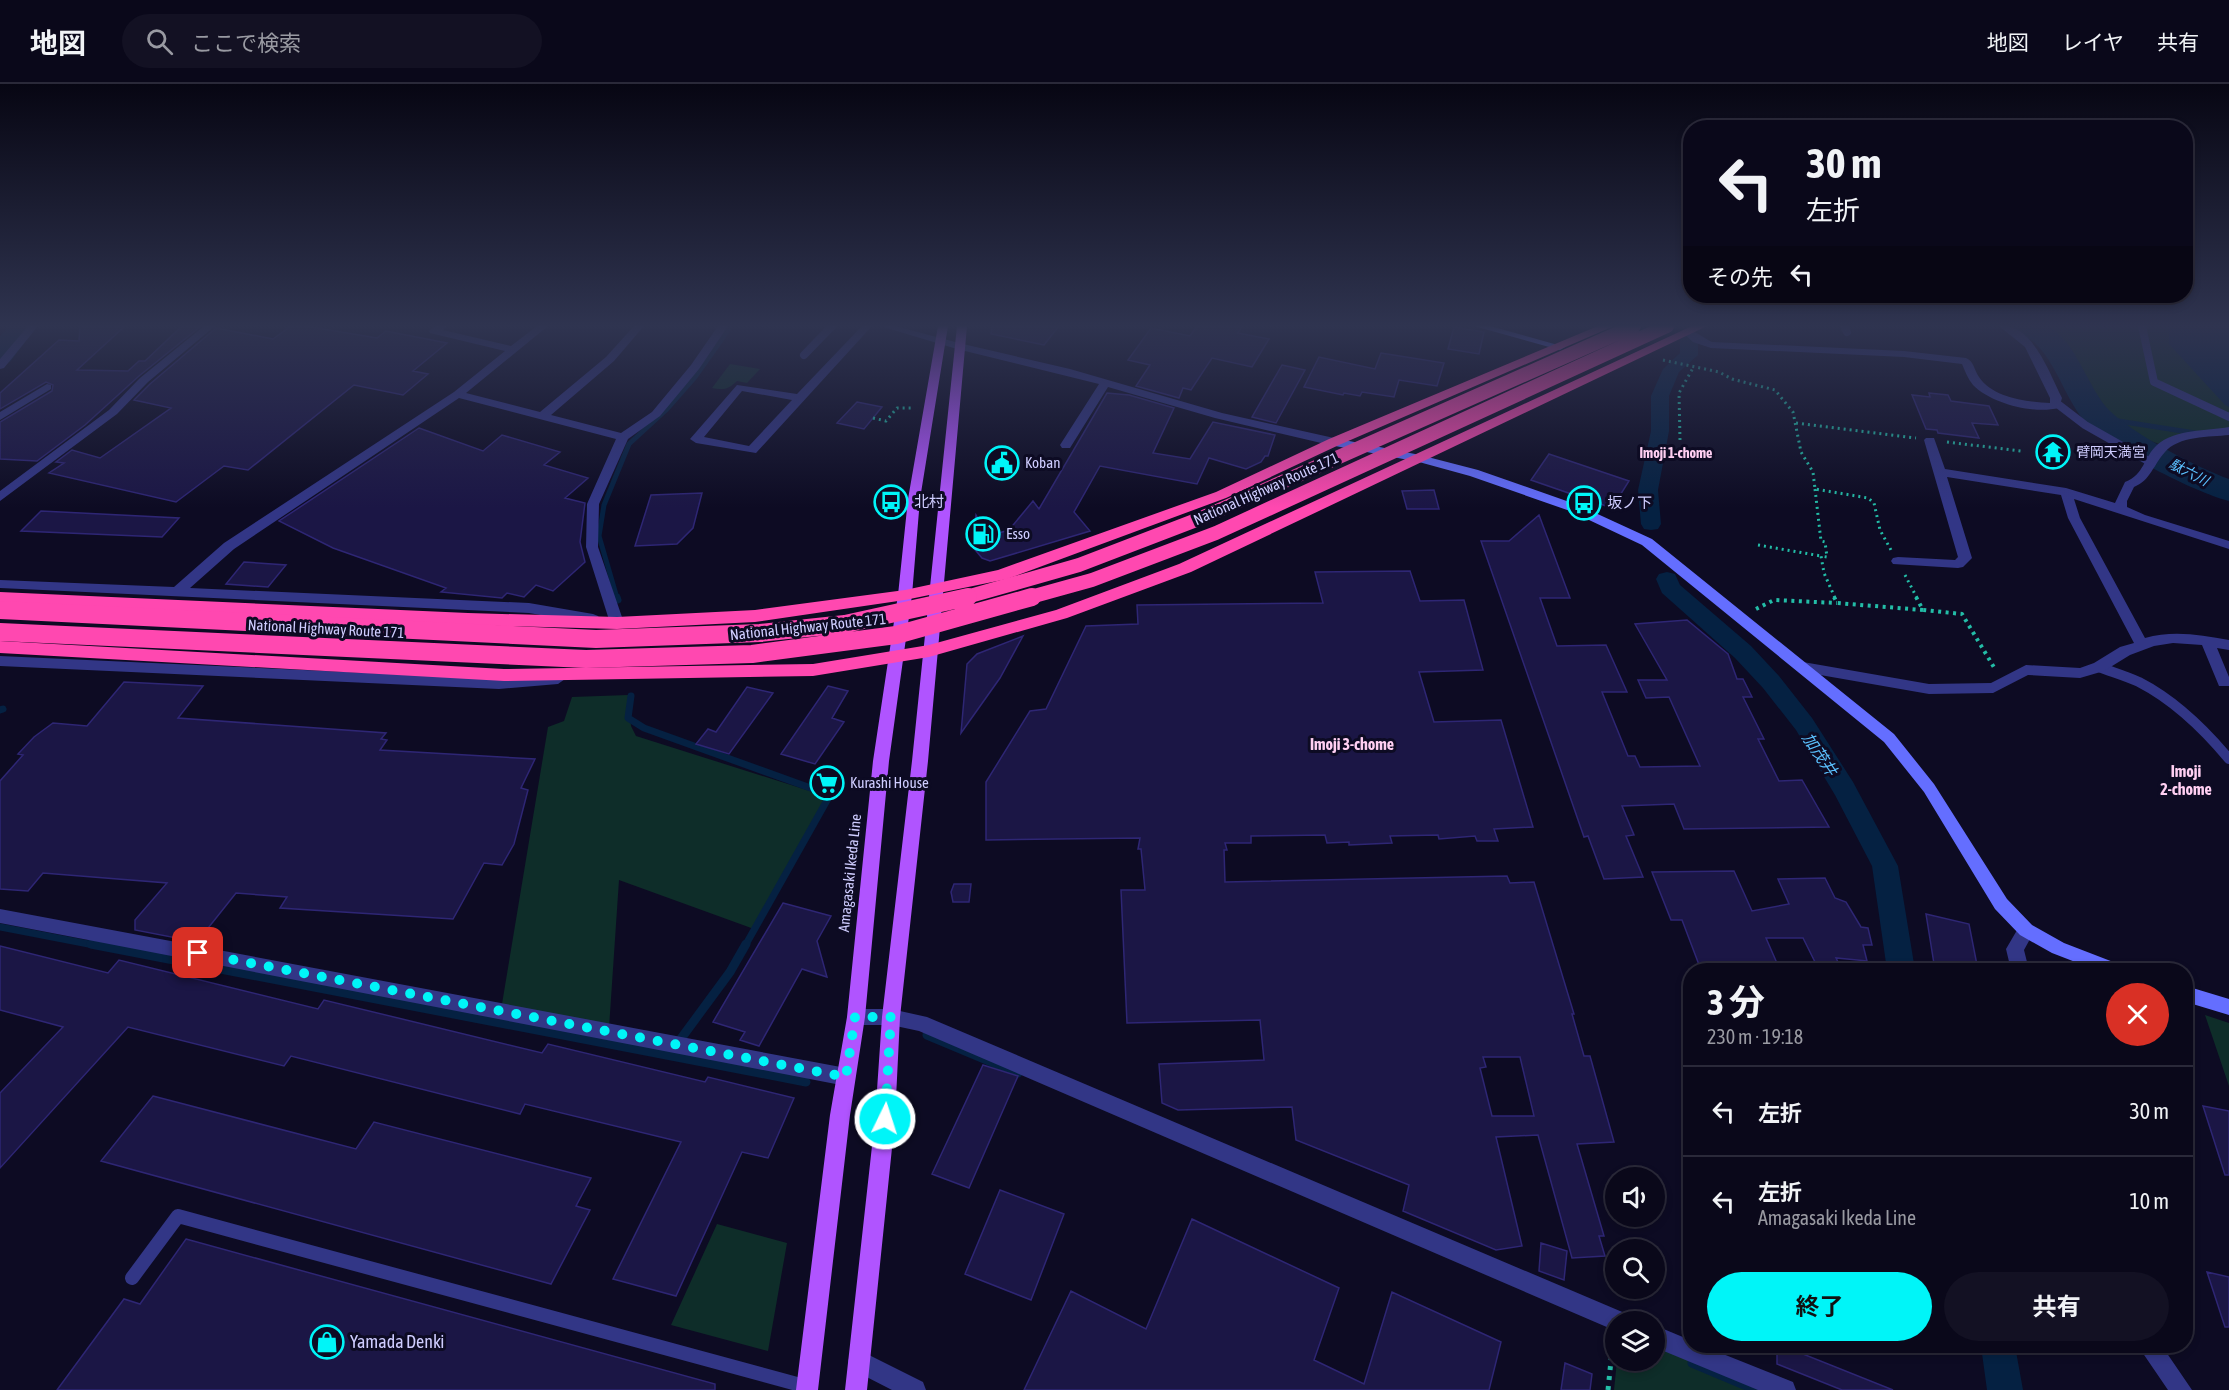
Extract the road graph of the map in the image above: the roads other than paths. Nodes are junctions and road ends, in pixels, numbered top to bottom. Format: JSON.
{"nodes":[{"id":1,"x":47,"y":387,"type":"dead end"},
{"id":2,"x":137,"y":387,"type":"edge"},
{"id":3,"x":467,"y":387,"type":"edge"},
{"id":4,"x":577,"y":387,"type":"edge"},
{"id":5,"x":678,"y":387,"type":"edge"},
{"id":6,"x":809,"y":387,"type":"edge"},
{"id":7,"x":933,"y":387,"type":"edge"},
{"id":8,"x":957,"y":387,"type":"edge"},
{"id":9,"x":1102,"y":387,"type":"edge"},
{"id":10,"x":1119,"y":387,"type":"edge"},
{"id":11,"x":1465,"y":387,"type":"edge"},
{"id":12,"x":1497,"y":387,"type":"edge"},
{"id":13,"x":1534,"y":387,"type":"edge"},
{"id":14,"x":1571,"y":387,"type":"edge"},
{"id":15,"x":1984,"y":387,"type":"edge"},
{"id":16,"x":2050,"y":387,"type":"edge"},
{"id":17,"x":2165,"y":387,"type":"edge"},
{"id":18,"x":459,"y":394,"type":"junction"},
{"id":19,"x":799,"y":398,"type":"junction"},
{"id":20,"x":2055,"y":402,"type":"junction"},
{"id":21,"x":0,"y":417,"type":"edge"},
{"id":22,"x":541,"y":417,"type":"junction"},
{"id":23,"x":2229,"y":417,"type":"edge"},
{"id":24,"x":2229,"y":431,"type":"edge"},
{"id":25,"x":623,"y":437,"type":"junction"},
{"id":26,"x":1067,"y":437,"type":"dead end"},
{"id":27,"x":1930,"y":440,"type":"road end"},
{"id":28,"x":1334,"y":442,"type":"junction"},
{"id":29,"x":2155,"y":458,"type":"junction"},
{"id":30,"x":1420,"y":459,"type":"junction"},
{"id":31,"x":1942,"y":472,"type":"junction"},
{"id":32,"x":2066,"y":492,"type":"junction"},
{"id":33,"x":0,"y":497,"type":"edge"},
{"id":34,"x":2121,"y":509,"type":"junction"},
{"id":35,"x":2229,"y":545,"type":"edge"},
{"id":36,"x":1898,"y":561,"type":"road end"},
{"id":37,"x":0,"y":584,"type":"edge"},
{"id":38,"x":937,"y":589,"type":"junction"},
{"id":39,"x":905,"y":595,"type":"junction"},
{"id":40,"x":0,"y":597,"type":"edge"},
{"id":41,"x":183,"y":598,"type":"junction"},
{"id":42,"x":0,"y":610,"type":"edge"},
{"id":43,"x":617,"y":623,"type":"junction"},
{"id":44,"x":0,"y":632,"type":"edge"},
{"id":45,"x":2207,"y":641,"type":"junction"},
{"id":46,"x":2142,"y":645,"type":"junction"},
{"id":47,"x":2229,"y":645,"type":"edge"},
{"id":48,"x":0,"y":647,"type":"edge"},
{"id":49,"x":929,"y":651,"type":"junction"},
{"id":50,"x":896,"y":657,"type":"junction"},
{"id":51,"x":0,"y":661,"type":"edge"},
{"id":52,"x":1803,"y":667,"type":"junction"},
{"id":53,"x":2099,"y":667,"type":"junction"},
{"id":54,"x":633,"y":672,"type":"junction"},
{"id":55,"x":2224,"y":682,"type":"dead end"},
{"id":56,"x":2229,"y":759,"type":"edge"},
{"id":57,"x":0,"y":916,"type":"edge"},
{"id":58,"x":2026,"y":930,"type":"junction"},
{"id":59,"x":2018,"y":963,"type":"edge"},
{"id":60,"x":2097,"y":963,"type":"edge"},
{"id":61,"x":2193,"y":996,"type":"edge"},
{"id":62,"x":2229,"y":1007,"type":"edge"},
{"id":63,"x":855,"y":1017,"type":"junction"},
{"id":64,"x":891,"y":1017,"type":"junction"},
{"id":65,"x":846,"y":1077,"type":"junction"},
{"id":66,"x":132,"y":1278,"type":"dead end"},
{"id":67,"x":1605,"y":1323,"type":"edge"},
{"id":68,"x":1665,"y":1341,"type":"edge"},
{"id":69,"x":1683,"y":1348,"type":"edge"},
{"id":70,"x":1695,"y":1353,"type":"edge"},
{"id":71,"x":2154,"y":1353,"type":"edge"},
{"id":72,"x":859,"y":1361,"type":"junction"},
{"id":73,"x":807,"y":1389,"type":"edge"},
{"id":74,"x":856,"y":1390,"type":"edge"},
{"id":75,"x":915,"y":1390,"type":"edge"},
{"id":76,"x":1785,"y":1390,"type":"edge"},
{"id":77,"x":2181,"y":1390,"type":"edge"}],
"edges":[{"from":1,"to":21,"type":"street"},
{"from":2,"to":33,"type":"street"},
{"from":3,"to":18,"type":"street"},
{"from":4,"to":22,"type":"street"},
{"from":5,"to":25,"type":"street"},
{"from":6,"to":19,"type":"street"},
{"from":7,"to":39,"type":"main road","name":"Amagasaki Ikeda Line"},
{"from":8,"to":38,"type":"main road"},
{"from":9,"to":26,"type":"street"},
{"from":10,"to":28,"type":"street"},
{"from":11,"to":28,"type":"highway"},
{"from":12,"to":42,"type":"highway","name":"National Highway Route 171","bridge":true},
{"from":13,"to":44,"type":"highway","name":"National Highway Route 171","bridge":true},
{"from":14,"to":30,"type":"highway"},
{"from":15,"to":20,"type":"street"},
{"from":16,"to":20,"type":"street"},
{"from":17,"to":23,"type":"lane"},
{"from":18,"to":22,"type":"street"},
{"from":18,"to":41,"type":"street"},
{"from":19,"to":19,"type":"street"},
{"from":20,"to":29,"type":"lane"},
{"from":22,"to":25,"type":"street"},
{"from":24,"to":29,"type":"street"},
{"from":25,"to":43,"type":"street"},
{"from":27,"to":31,"type":"street"},
{"from":28,"to":30,"type":"street"},
{"from":28,"to":38,"type":"highway"},
{"from":29,"to":34,"type":"street"},
{"from":30,"to":49,"type":"highway"},
{"from":30,"to":52,"type":"street"},
{"from":31,"to":32,"type":"street"},
{"from":31,"to":36,"type":"street"},
{"from":32,"to":34,"type":"street"},
{"from":32,"to":46,"type":"street"},
{"from":34,"to":35,"type":"street"},
{"from":37,"to":41,"type":"street"},
{"from":38,"to":39,"type":"highway"},
{"from":38,"to":49,"type":"main road"},
{"from":39,"to":43,"type":"highway"},
{"from":39,"to":50,"type":"main road","name":"Amagasaki Ikeda Line"},
{"from":40,"to":41,"type":"highway"},
{"from":41,"to":43,"type":"highway"},
{"from":45,"to":46,"type":"street"},
{"from":45,"to":47,"type":"street"},
{"from":45,"to":55,"type":"street"},
{"from":46,"to":53,"type":"street"},
{"from":48,"to":54,"type":"highway"},
{"from":49,"to":50,"type":"highway"},
{"from":49,"to":64,"type":"main road"},
{"from":50,"to":54,"type":"highway"},
{"from":50,"to":63,"type":"main road","name":"Amagasaki Ikeda Line"},
{"from":51,"to":54,"type":"street"},
{"from":52,"to":53,"type":"street"},
{"from":52,"to":58,"type":"street"},
{"from":53,"to":56,"type":"lane"},
{"from":57,"to":65,"type":"street"},
{"from":58,"to":59,"type":"street"},
{"from":58,"to":60,"type":"street"},
{"from":61,"to":62,"type":"street"},
{"from":63,"to":64,"type":"street"},
{"from":63,"to":65,"type":"main road","name":"Amagasaki Ikeda Line"},
{"from":64,"to":67,"type":"street"},
{"from":64,"to":72,"type":"main road"},
{"from":65,"to":73,"type":"main road","name":"Amagasaki Ikeda Line"},
{"from":66,"to":73,"type":"lane"},
{"from":68,"to":69,"type":"street"},
{"from":70,"to":76,"type":"street"},
{"from":71,"to":77,"type":"street"},
{"from":72,"to":74,"type":"main road"},
{"from":72,"to":75,"type":"street"}]}
